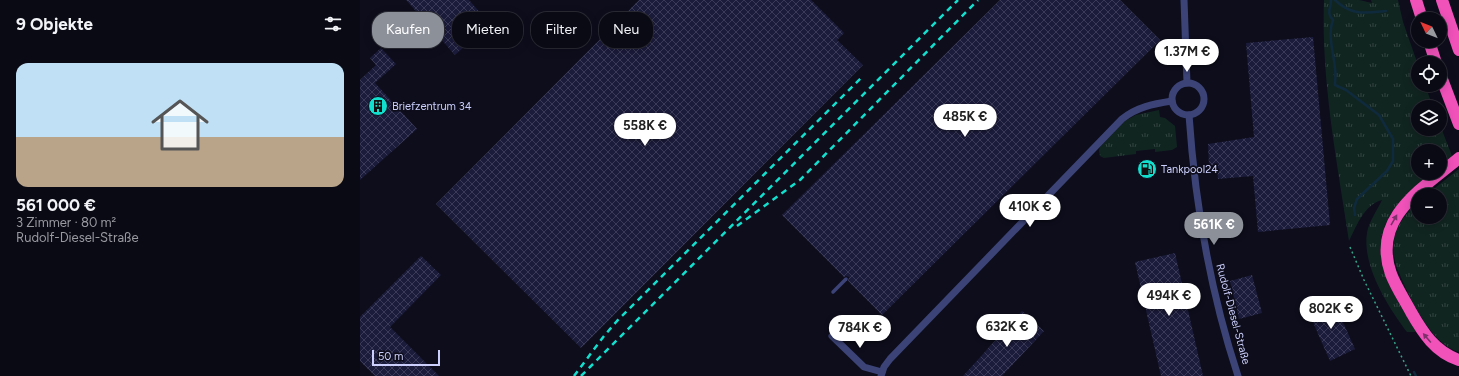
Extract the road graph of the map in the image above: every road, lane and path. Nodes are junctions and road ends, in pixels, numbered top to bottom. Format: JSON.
{"nodes":[{"id":1,"x":1184,"y":0,"type":"edge"},
{"id":2,"x":1416,"y":0,"type":"edge"},
{"id":3,"x":1442,"y":0,"type":"edge"},
{"id":4,"x":1420,"y":12,"type":"edge"},
{"id":5,"x":1459,"y":50,"type":"edge"},
{"id":6,"x":1187,"y":83,"type":"junction"},
{"id":7,"x":1447,"y":92,"type":"edge"},
{"id":8,"x":1172,"y":101,"type":"junction"},
{"id":9,"x":1189,"y":115,"type":"junction"},
{"id":10,"x":1459,"y":124,"type":"edge"},
{"id":11,"x":1459,"y":158,"type":"edge"},
{"id":12,"x":1350,"y":247,"type":"dead end"},
{"id":13,"x":846,"y":279,"type":"dead end"},
{"id":14,"x":833,"y":292,"type":"dead end"},
{"id":15,"x":832,"y":336,"type":"dead end"},
{"id":16,"x":1459,"y":360,"type":"edge"},
{"id":17,"x":881,"y":374,"type":"edge"},
{"id":18,"x":1238,"y":376,"type":"edge"},
{"id":19,"x":1411,"y":376,"type":"edge"}],
"edges":[{"from":1,"to":6,"type":"street"},
{"from":2,"to":4,"type":"highway"},
{"from":3,"to":5,"type":"highway"},
{"from":6,"to":8,"type":"street"},
{"from":6,"to":9,"type":"street"},
{"from":7,"to":10,"type":"highway"},
{"from":8,"to":9,"type":"street"},
{"from":8,"to":17,"type":"street"},
{"from":9,"to":18,"type":"street","name":"Rudolf-Diesel-Straße"},
{"from":16,"to":11,"type":"highway","one_way":true},
{"from":12,"to":19,"type":"path"},
{"from":13,"to":14,"type":"lane"},
{"from":15,"to":17,"type":"street"}]}
